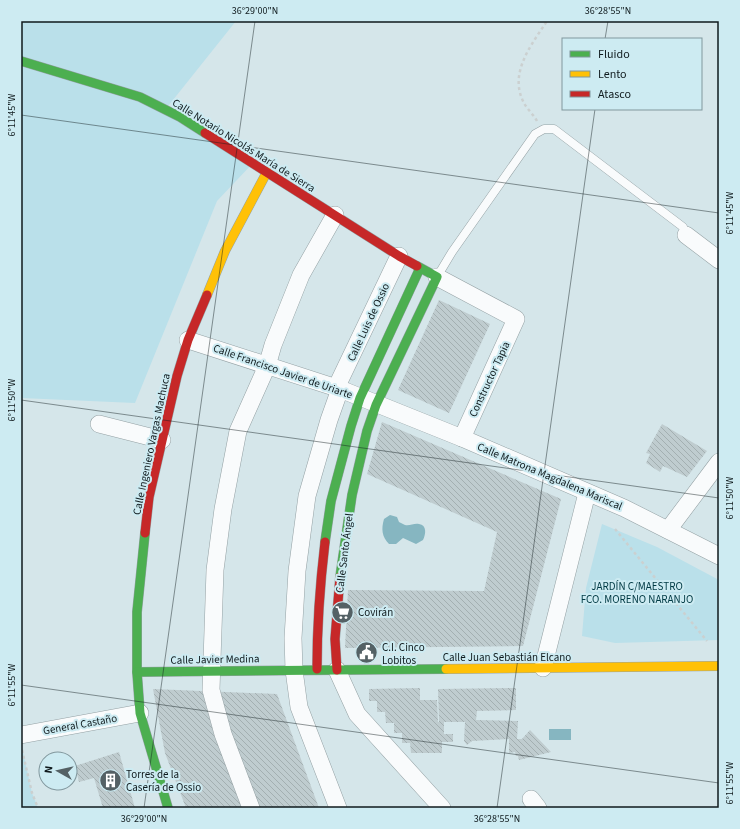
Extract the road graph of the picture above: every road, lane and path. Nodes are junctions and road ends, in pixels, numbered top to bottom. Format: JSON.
{"nodes":[{"id":1,"x":547,"y":21,"type":"edge"},
{"id":2,"x":21,"y":61,"type":"edge"},
{"id":3,"x":544,"y":129,"type":"junction"},
{"id":4,"x":267,"y":172,"type":"junction"},
{"id":5,"x":335,"y":215,"type":"junction"},
{"id":6,"x":686,"y":235,"type":"joint"},
{"id":7,"x":399,"y":256,"type":"junction"},
{"id":8,"x":719,"y":260,"type":"edge"},
{"id":9,"x":420,"y":268,"type":"junction"},
{"id":10,"x":437,"y":277,"type":"junction"},
{"id":11,"x":188,"y":340,"type":"junction"},
{"id":12,"x":267,"y":366,"type":"junction"},
{"id":13,"x":338,"y":389,"type":"junction"},
{"id":14,"x":360,"y":398,"type":"junction"},
{"id":15,"x":376,"y":405,"type":"junction"},
{"id":16,"x":99,"y":424,"type":"dead end"},
{"id":17,"x":462,"y":438,"type":"junction"},
{"id":18,"x":162,"y":440,"type":"junction"},
{"id":19,"x":719,"y":463,"type":"edge"},
{"id":20,"x":588,"y":493,"type":"junction"},
{"id":21,"x":615,"y":529,"type":"dead end"},
{"id":22,"x":668,"y":530,"type":"junction"},
{"id":23,"x":719,"y":556,"type":"edge"},
{"id":24,"x":706,"y":641,"type":"dead end"},
{"id":25,"x":719,"y":666,"type":"edge"},
{"id":26,"x":543,"y":668,"type":"junction"},
{"id":27,"x":294,"y":670,"type":"junction"},
{"id":28,"x":317,"y":670,"type":"junction"},
{"id":29,"x":337,"y":670,"type":"junction"},
{"id":30,"x":212,"y":671,"type":"junction"},
{"id":31,"x":137,"y":672,"type":"junction"},
{"id":32,"x":140,"y":713,"type":"junction"},
{"id":33,"x":21,"y":735,"type":"edge"},
{"id":34,"x":21,"y":743,"type":"edge"},
{"id":35,"x":38,"y":808,"type":"edge"},
{"id":36,"x":168,"y":808,"type":"edge"},
{"id":37,"x":251,"y":808,"type":"edge"},
{"id":38,"x":338,"y":808,"type":"edge"},
{"id":39,"x":442,"y":808,"type":"edge"}],
"edges":[{"from":1,"to":3,"type":"path"},
{"from":2,"to":4,"type":"street","name":"Calle Notario Nicolás María de Sierra"},
{"from":3,"to":6,"type":"lane"},
{"from":3,"to":10,"type":"lane"},
{"from":4,"to":5,"type":"street","name":"Calle Notario Nicolás María de Sierra"},
{"from":4,"to":11,"type":"street","name":"Calle Ingeniero Vargas Machuca"},
{"from":5,"to":7,"type":"street","name":"Calle Notario Nicolás María de Sierra"},
{"from":5,"to":12,"type":"street"},
{"from":6,"to":8,"type":"street"},
{"from":7,"to":9,"type":"street","name":"Calle Notario Nicolás María de Sierra"},
{"from":7,"to":13,"type":"street","name":"Calle Luis de Ossio"},
{"from":9,"to":10,"type":"street","name":"Calle Notario Nicolás María de Sierra"},
{"from":9,"to":14,"type":"street","name":"Calle Santo Ángel"},
{"from":10,"to":15,"type":"street","name":"Calle Santo Ángel"},
{"from":10,"to":17,"type":"street","name":"Constructor Tapia"},
{"from":11,"to":12,"type":"street","name":"Calle Francisco Javier de Uriarte"},
{"from":11,"to":18,"type":"street","name":"Calle Ingeniero Vargas Machuca"},
{"from":12,"to":13,"type":"street","name":"Calle Francisco Javier de Uriarte"},
{"from":12,"to":30,"type":"street"},
{"from":13,"to":14,"type":"street","name":"Calle Francisco Javier de Uriarte"},
{"from":13,"to":27,"type":"street"},
{"from":14,"to":15,"type":"street","name":"Calle Francisco Javier de Uriarte"},
{"from":14,"to":28,"type":"street","name":"Calle Santo Ángel"},
{"from":15,"to":17,"type":"street","name":"Calle Matrona Magdalena Mariscal"},
{"from":15,"to":29,"type":"street","name":"Calle Santo Ángel"},
{"from":16,"to":18,"type":"street"},
{"from":17,"to":20,"type":"street","name":"Calle Matrona Magdalena Mariscal"},
{"from":18,"to":31,"type":"street","name":"Calle Ingeniero Vargas Machuca"},
{"from":19,"to":22,"type":"street"},
{"from":20,"to":22,"type":"street","name":"Calle Matrona Magdalena Mariscal"},
{"from":20,"to":26,"type":"street"},
{"from":21,"to":24,"type":"path"},
{"from":22,"to":23,"type":"street","name":"Calle Matrona Magdalena Mariscal"},
{"from":25,"to":26,"type":"street","name":"Calle Juan Sebastián Elcano"},
{"from":26,"to":29,"type":"street","name":"Calle Juan Sebastián Elcano"},
{"from":27,"to":28,"type":"street","name":"Calle Juan Sebastián Elcano"},
{"from":27,"to":30,"type":"street","name":"Calle Javier Medina"},
{"from":27,"to":38,"type":"street"},
{"from":28,"to":29,"type":"street","name":"Calle Juan Sebastián Elcano"},
{"from":29,"to":39,"type":"street","name":"Calle Santo Ángel"},
{"from":30,"to":31,"type":"street","name":"Calle Javier Medina"},
{"from":30,"to":37,"type":"street"},
{"from":31,"to":32,"type":"street","name":"Calle Ingeniero Vargas Machuca"},
{"from":32,"to":33,"type":"street","name":"General Castaño"},
{"from":32,"to":36,"type":"street","name":"Calle Ingeniero Vargas Machuca"},
{"from":34,"to":35,"type":"path"}]}
